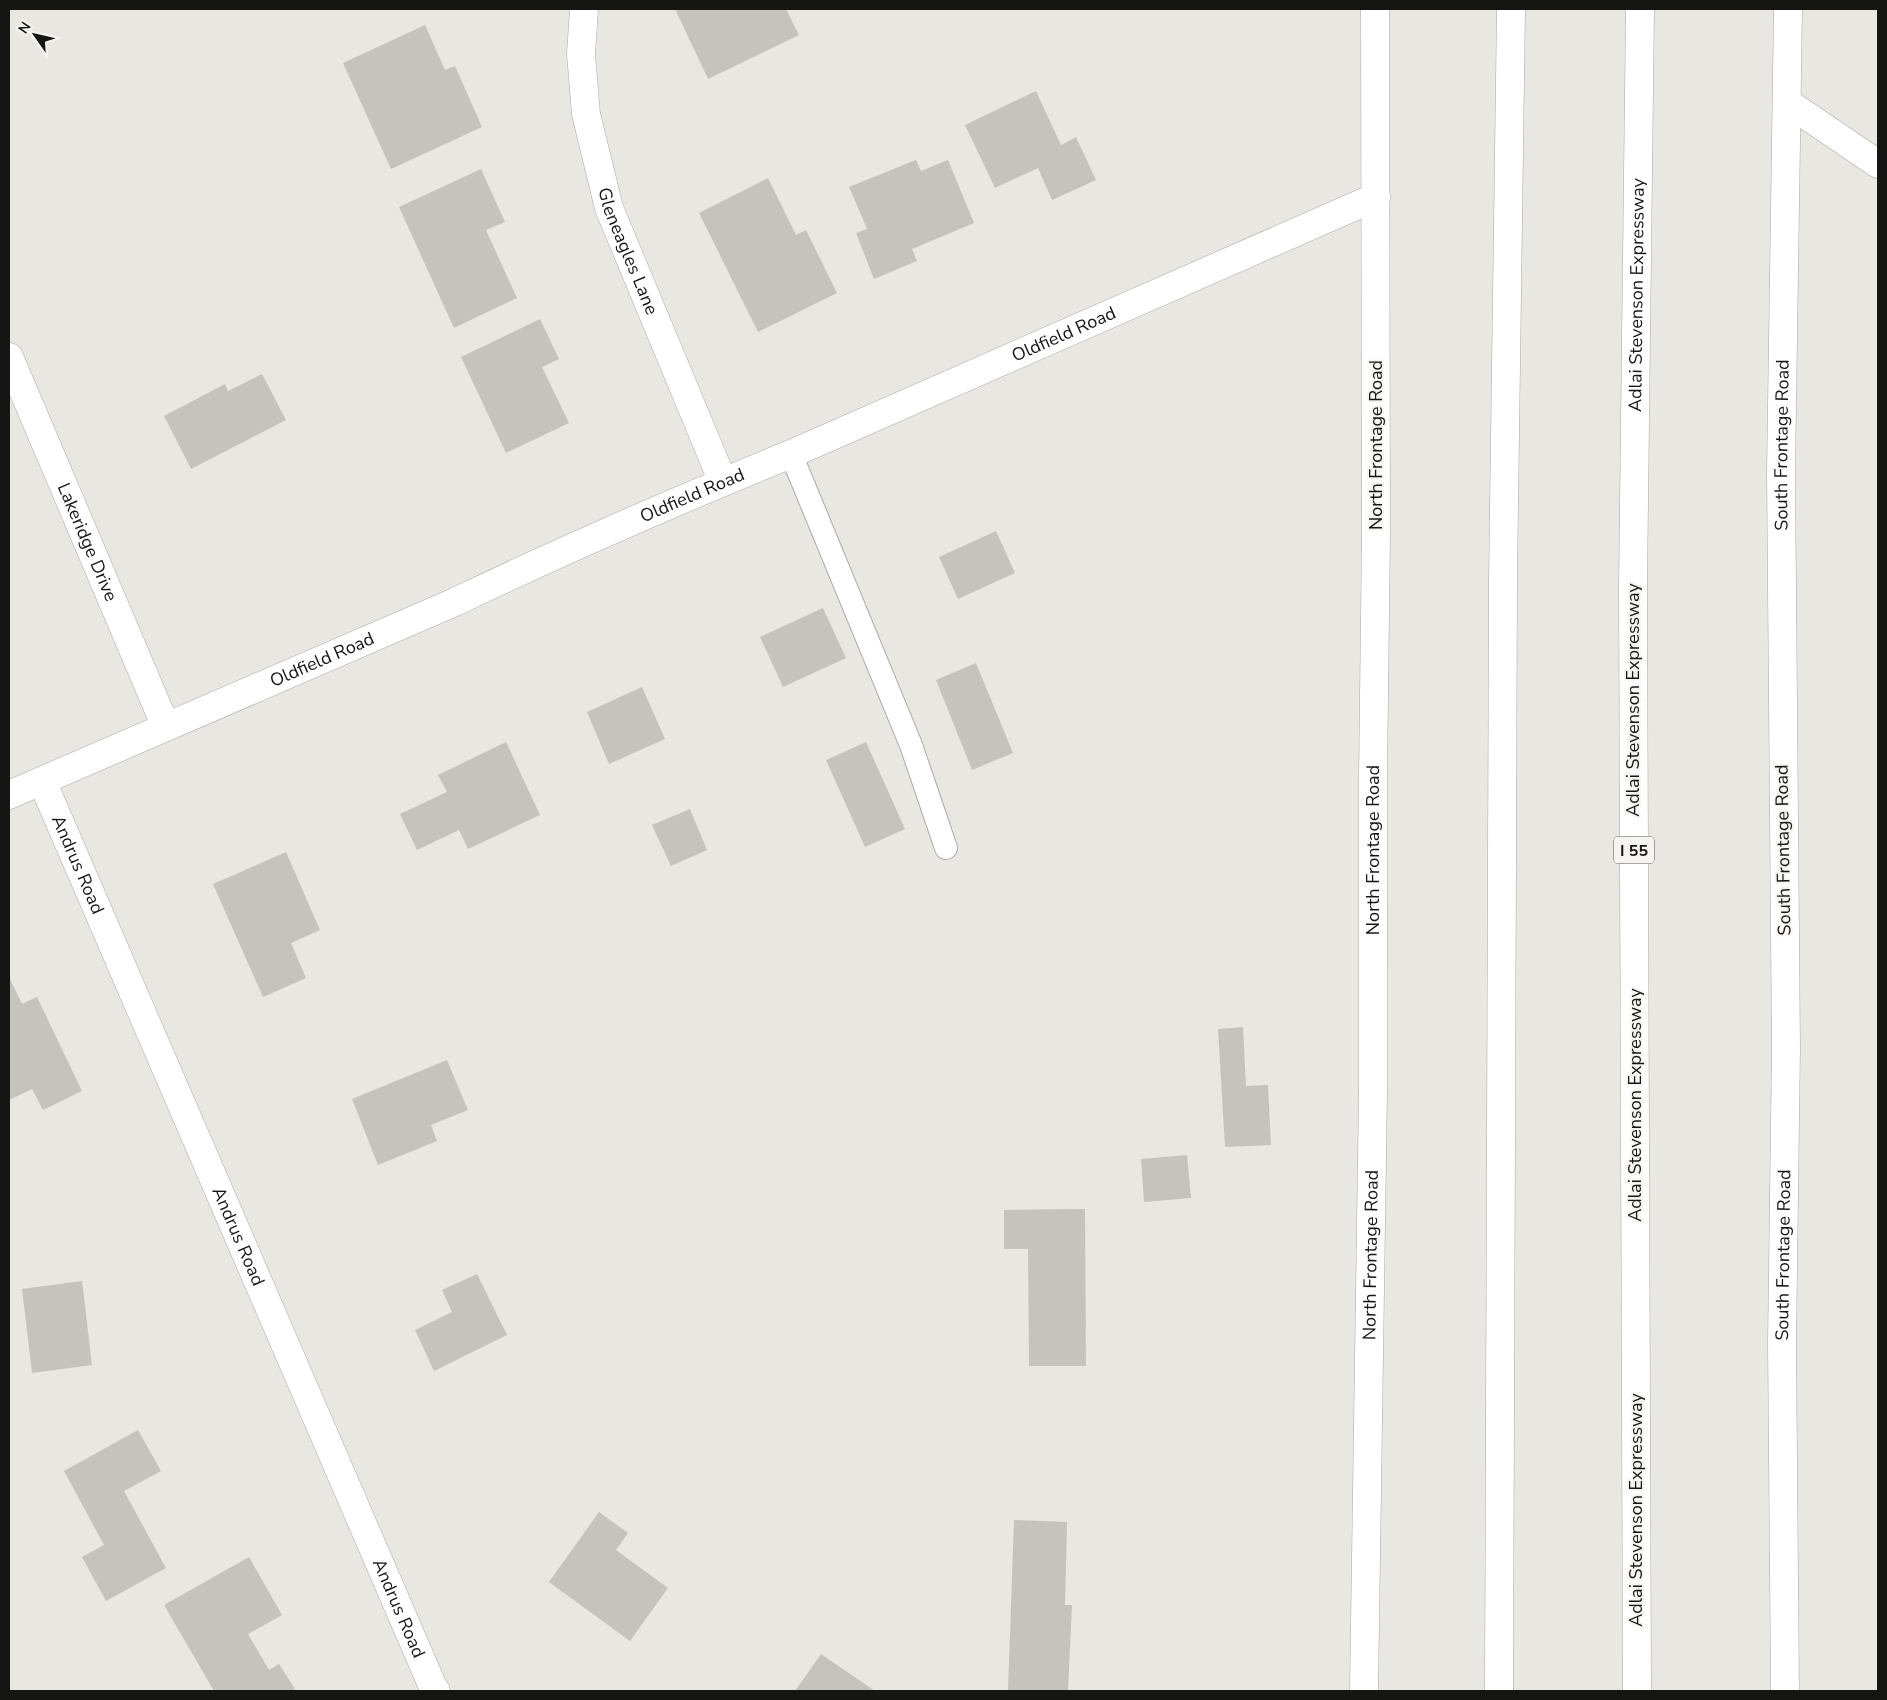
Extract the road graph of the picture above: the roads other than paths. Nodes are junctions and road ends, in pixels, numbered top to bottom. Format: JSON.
{"nodes":[{"id":1,"x":584,"y":9,"type":"edge"},
{"id":2,"x":1375,"y":9,"type":"edge"},
{"id":3,"x":1511,"y":9,"type":"edge"},
{"id":4,"x":1640,"y":9,"type":"edge"},
{"id":5,"x":1788,"y":9,"type":"edge"},
{"id":6,"x":1788,"y":103,"type":"junction"},
{"id":7,"x":1878,"y":164,"type":"edge"},
{"id":8,"x":1376,"y":197,"type":"junction"},
{"id":9,"x":9,"y":357,"type":"edge"},
{"id":10,"x":791,"y":454,"type":"junction"},
{"id":11,"x":723,"y":482,"type":"junction"},
{"id":12,"x":166,"y":727,"type":"junction"},
{"id":13,"x":42,"y":781,"type":"junction"},
{"id":14,"x":9,"y":795,"type":"edge"},
{"id":15,"x":946,"y":848,"type":"dead end"},
{"id":16,"x":436,"y":1691,"type":"edge"},
{"id":17,"x":1364,"y":1691,"type":"edge"},
{"id":18,"x":1499,"y":1691,"type":"edge"},
{"id":19,"x":1637,"y":1691,"type":"edge"},
{"id":20,"x":1785,"y":1691,"type":"edge"}],
"edges":[{"from":1,"to":11,"type":"main road","name":"Gleneagles Lane"},
{"from":2,"to":8,"type":"main road","name":"North Frontage Road"},
{"from":3,"to":18,"type":"main road"},
{"from":4,"to":19,"type":"main road","name":"Adlai Stevenson Expressway","number":"I 55"},
{"from":5,"to":6,"type":"main road","name":"South Frontage Road"},
{"from":6,"to":7,"type":"main road"},
{"from":6,"to":20,"type":"main road","name":"South Frontage Road"},
{"from":8,"to":10,"type":"main road","name":"Oldfield Road"},
{"from":8,"to":17,"type":"main road","name":"North Frontage Road"},
{"from":9,"to":12,"type":"main road","name":"Lakeridge Drive"},
{"from":10,"to":11,"type":"main road","name":"Oldfield Road"},
{"from":10,"to":15,"type":"lane"},
{"from":11,"to":12,"type":"main road","name":"Oldfield Road"},
{"from":12,"to":13,"type":"main road","name":"Oldfield Road"},
{"from":13,"to":14,"type":"main road","name":"Oldfield Road"},
{"from":13,"to":16,"type":"main road","name":"Andrus Road"}]}
